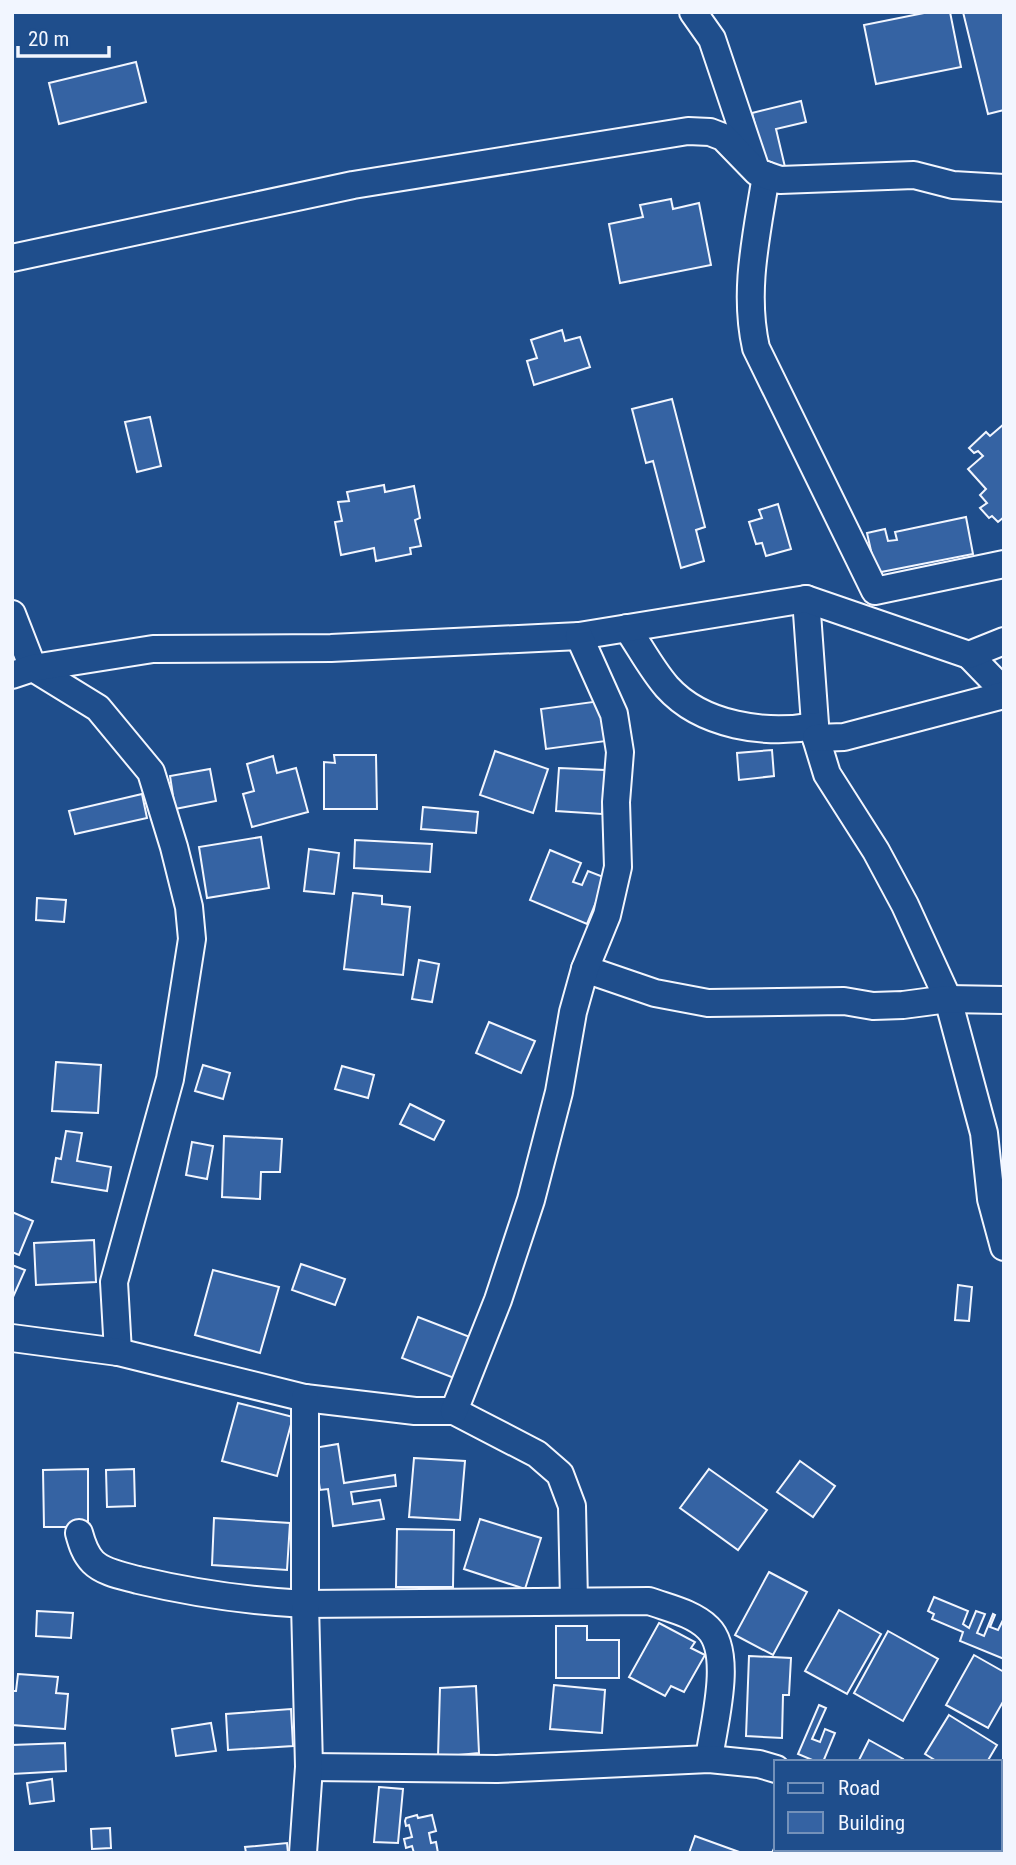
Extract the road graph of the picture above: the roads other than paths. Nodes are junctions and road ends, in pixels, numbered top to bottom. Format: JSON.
{"nodes":[{"id":1,"x":693,"y":12,"type":"edge"},
{"id":2,"x":761,"y":174,"type":"junction"},
{"id":3,"x":1004,"y":188,"type":"edge"},
{"id":4,"x":12,"y":258,"type":"edge"},
{"id":5,"x":1004,"y":564,"type":"edge"},
{"id":6,"x":806,"y":599,"type":"junction"},
{"id":7,"x":12,"y":614,"type":"edge"},
{"id":8,"x":627,"y":628,"type":"junction"},
{"id":9,"x":579,"y":636,"type":"junction"},
{"id":10,"x":1004,"y":640,"type":"edge"},
{"id":11,"x":969,"y":654,"type":"junction"},
{"id":12,"x":23,"y":672,"type":"edge"},
{"id":13,"x":1004,"y":688,"type":"edge"},
{"id":14,"x":1004,"y":695,"type":"edge"},
{"id":15,"x":815,"y":732,"type":"junction"},
{"id":16,"x":585,"y":969,"type":"junction"},
{"id":17,"x":948,"y":999,"type":"junction"},
{"id":18,"x":1004,"y":1000,"type":"edge"},
{"id":19,"x":1004,"y":1247,"type":"edge"},
{"id":20,"x":12,"y":1339,"type":"edge"},
{"id":21,"x":118,"y":1352,"type":"junction"},
{"id":22,"x":305,"y":1398,"type":"junction"},
{"id":23,"x":454,"y":1411,"type":"junction"},
{"id":24,"x":79,"y":1533,"type":"dead end"},
{"id":25,"x":573,"y":1601,"type":"junction"},
{"id":26,"x":304,"y":1604,"type":"junction"},
{"id":27,"x":709,"y":1759,"type":"junction"},
{"id":28,"x":309,"y":1767,"type":"junction"},
{"id":29,"x":774,"y":1768,"type":"edge"},
{"id":30,"x":303,"y":1853,"type":"edge"}],
"edges":[{"from":1,"to":2,"type":"street"},
{"from":2,"to":3,"type":"street"},
{"from":2,"to":4,"type":"street"},
{"from":2,"to":5,"type":"street"},
{"from":6,"to":8,"type":"street"},
{"from":6,"to":11,"type":"street"},
{"from":6,"to":15,"type":"street"},
{"from":7,"to":12,"type":"street"},
{"from":8,"to":9,"type":"street"},
{"from":8,"to":15,"type":"street"},
{"from":9,"to":12,"type":"street"},
{"from":9,"to":16,"type":"street"},
{"from":10,"to":11,"type":"street"},
{"from":11,"to":13,"type":"street"},
{"from":12,"to":21,"type":"street"},
{"from":14,"to":15,"type":"street"},
{"from":15,"to":17,"type":"street"},
{"from":16,"to":17,"type":"street"},
{"from":16,"to":23,"type":"street"},
{"from":17,"to":18,"type":"street"},
{"from":17,"to":19,"type":"street"},
{"from":20,"to":21,"type":"street"},
{"from":21,"to":22,"type":"street"},
{"from":22,"to":23,"type":"street"},
{"from":22,"to":26,"type":"street"},
{"from":23,"to":25,"type":"street"},
{"from":24,"to":26,"type":"street"},
{"from":25,"to":26,"type":"street"},
{"from":25,"to":27,"type":"street"},
{"from":26,"to":28,"type":"street"},
{"from":27,"to":28,"type":"street"},
{"from":27,"to":29,"type":"street"},
{"from":28,"to":30,"type":"street"}]}
